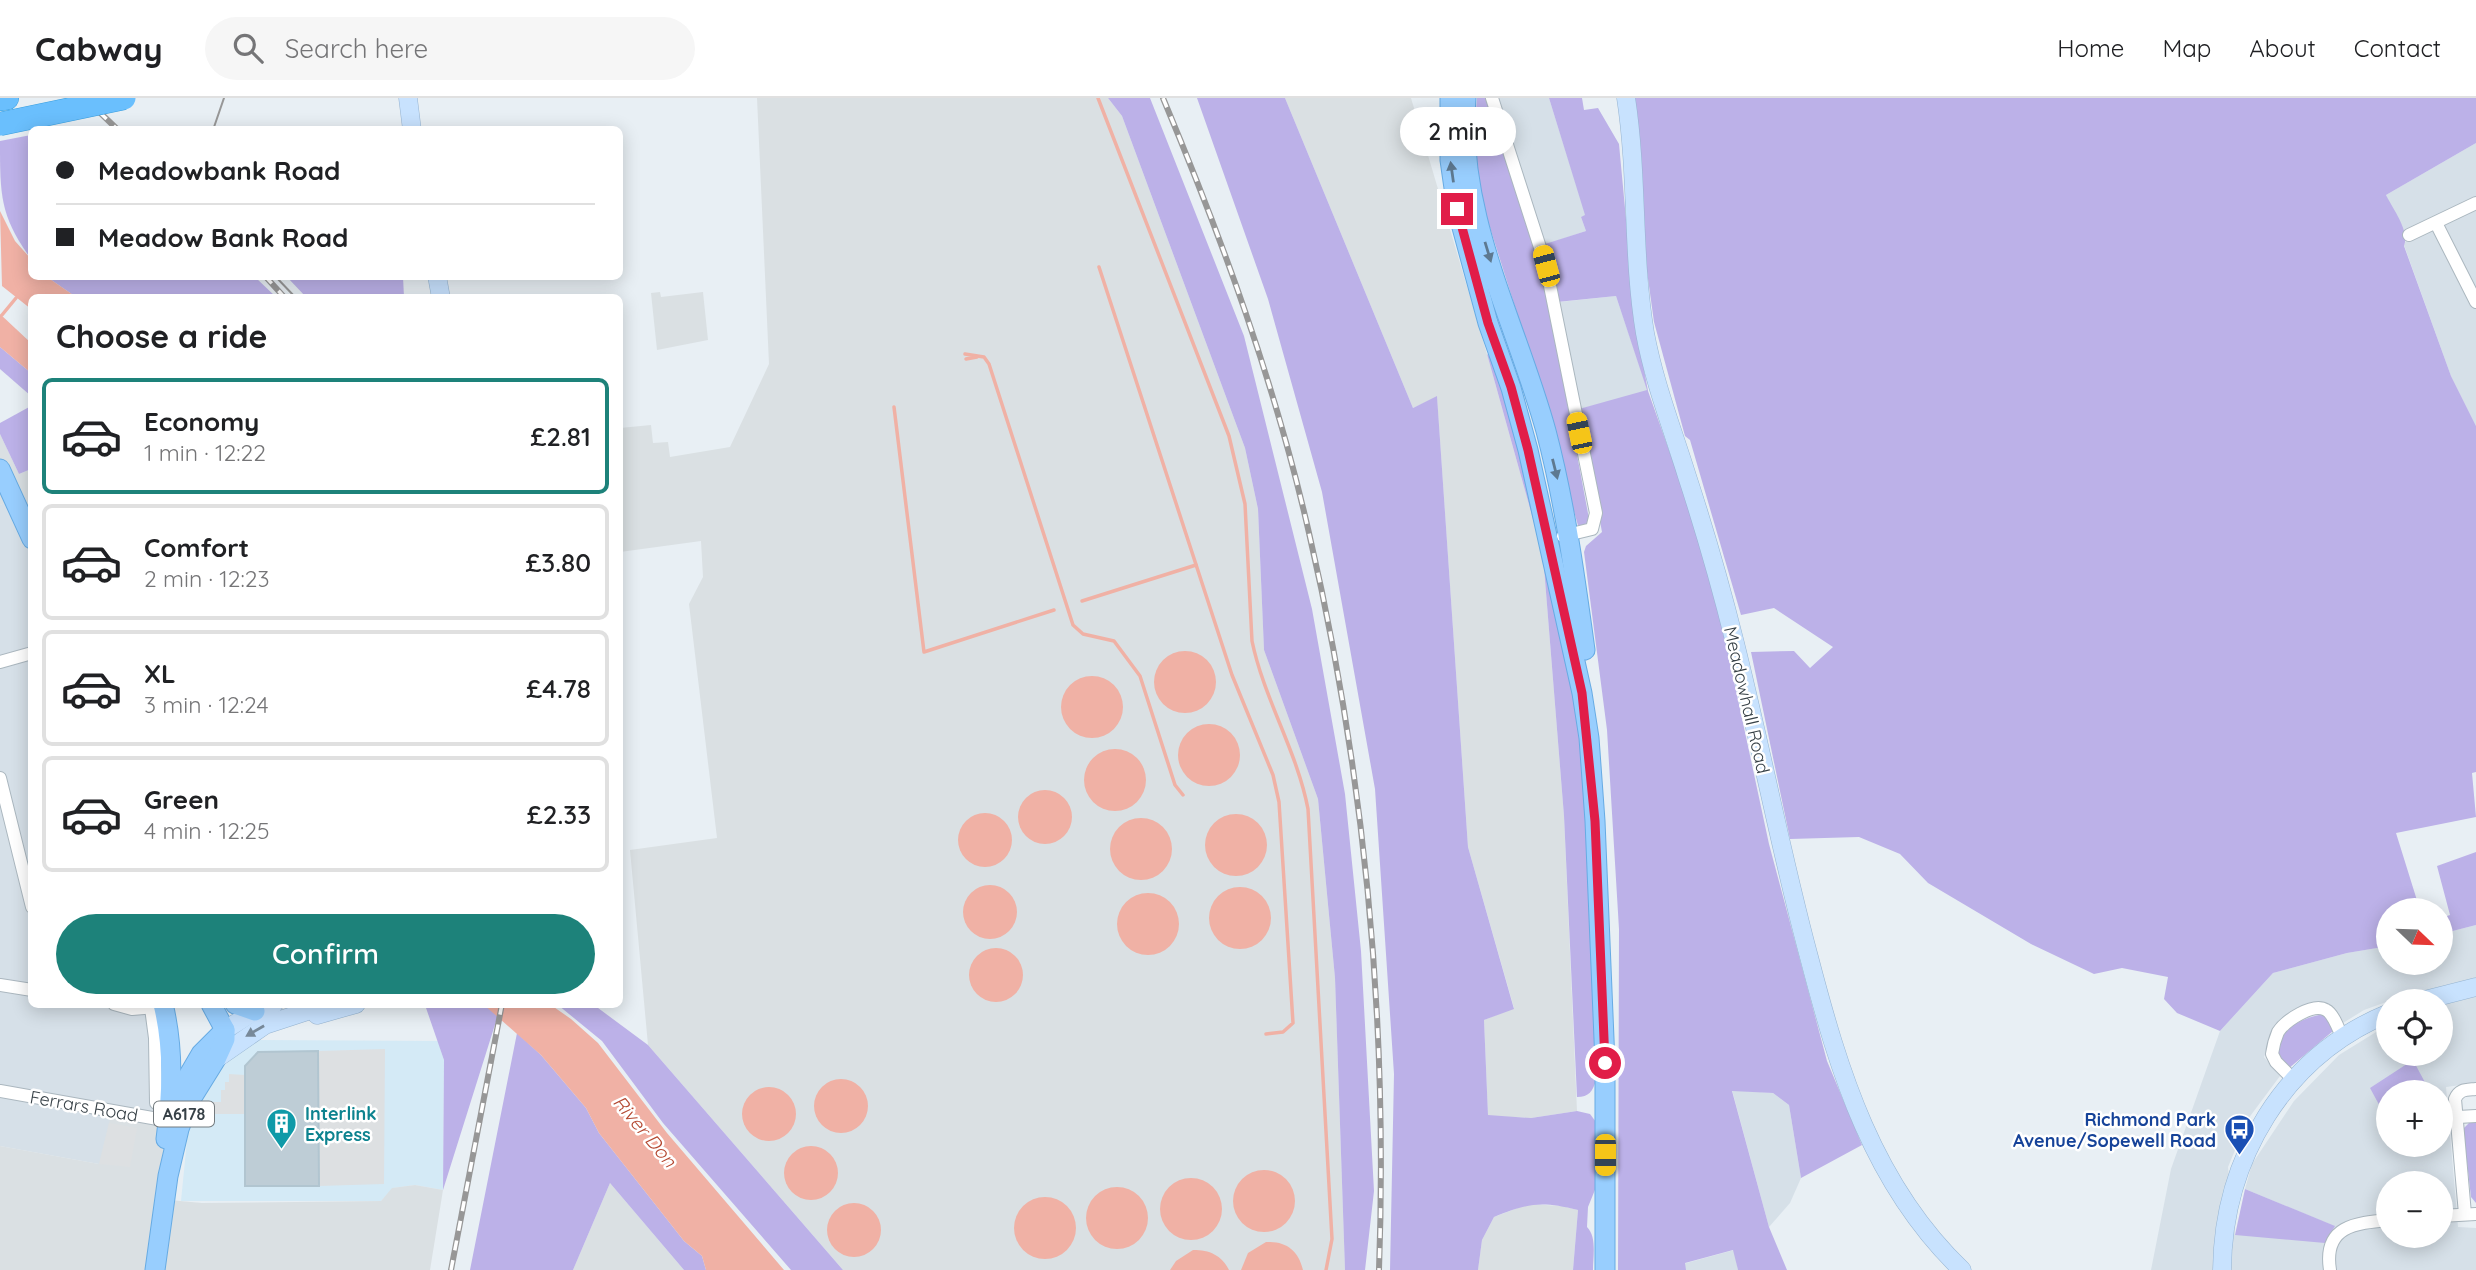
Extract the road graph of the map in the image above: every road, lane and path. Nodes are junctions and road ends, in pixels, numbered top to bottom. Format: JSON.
{"nodes":[{"id":1,"x":7,"y":98,"type":"edge"},
{"id":2,"x":92,"y":98,"type":"edge"},
{"id":3,"x":124,"y":98,"type":"edge"},
{"id":4,"x":408,"y":98,"type":"edge"},
{"id":5,"x":418,"y":98,"type":"edge"},
{"id":6,"x":1450,"y":98,"type":"edge"},
{"id":7,"x":1466,"y":98,"type":"edge"},
{"id":8,"x":1492,"y":98,"type":"edge"},
{"id":9,"x":1626,"y":98,"type":"edge"},
{"id":10,"x":0,"y":100,"type":"edge"},
{"id":11,"x":0,"y":118,"type":"edge"},
{"id":12,"x":0,"y":124,"type":"edge"},
{"id":13,"x":412,"y":126,"type":"edge"},
{"id":14,"x":421,"y":126,"type":"edge"},
{"id":15,"x":2476,"y":202,"type":"edge"},
{"id":16,"x":2436,"y":223,"type":"junction"},
{"id":17,"x":2409,"y":235,"type":"dead end"},
{"id":18,"x":2476,"y":302,"type":"edge"},
{"id":19,"x":1507,"y":316,"type":"junction"},
{"id":20,"x":1488,"y":323,"type":"junction"},
{"id":21,"x":0,"y":469,"type":"edge"},
{"id":22,"x":28,"y":530,"type":"edge"},
{"id":23,"x":1569,"y":536,"type":"junction"},
{"id":24,"x":1546,"y":539,"type":"junction"},
{"id":25,"x":28,"y":654,"type":"edge"},
{"id":26,"x":0,"y":662,"type":"edge"},
{"id":27,"x":1582,"y":693,"type":"junction"},
{"id":28,"x":0,"y":778,"type":"edge"},
{"id":29,"x":28,"y":891,"type":"edge"},
{"id":30,"x":0,"y":985,"type":"edge"},
{"id":31,"x":2476,"y":987,"type":"edge"},
{"id":32,"x":28,"y":989,"type":"edge"},
{"id":33,"x":2453,"y":993,"type":"edge"},
{"id":34,"x":160,"y":1008,"type":"edge"},
{"id":35,"x":213,"y":1008,"type":"edge"},
{"id":36,"x":246,"y":1008,"type":"edge"},
{"id":37,"x":265,"y":1008,"type":"edge"},
{"id":38,"x":316,"y":1008,"type":"edge"},
{"id":39,"x":343,"y":1008,"type":"edge"},
{"id":40,"x":256,"y":1012,"type":"junction"},
{"id":41,"x":300,"y":1013,"type":"junction"},
{"id":42,"x":2376,"y":1020,"type":"edge"},
{"id":43,"x":225,"y":1030,"type":"junction"},
{"id":44,"x":2343,"y":1039,"type":"junction"},
{"id":45,"x":216,"y":1059,"type":"junction"},
{"id":46,"x":2295,"y":1081,"type":"junction"},
{"id":47,"x":2476,"y":1089,"type":"edge"},
{"id":48,"x":0,"y":1091,"type":"edge"},
{"id":49,"x":171,"y":1108,"type":"junction"},
{"id":50,"x":2476,"y":1116,"type":"edge"},
{"id":51,"x":2458,"y":1117,"type":"junction"},
{"id":52,"x":2471,"y":1214,"type":"edge"},
{"id":53,"x":2453,"y":1215,"type":"edge"},
{"id":54,"x":2376,"y":1221,"type":"edge"},
{"id":55,"x":155,"y":1270,"type":"edge"},
{"id":56,"x":1605,"y":1270,"type":"edge"},
{"id":57,"x":1962,"y":1270,"type":"edge"},
{"id":58,"x":2222,"y":1270,"type":"edge"},
{"id":59,"x":2330,"y":1270,"type":"edge"}],
"edges":[{"from":1,"to":10,"type":"highway"},
{"from":2,"to":11,"type":"highway"},
{"from":3,"to":12,"type":"highway","bridge":true},
{"from":4,"to":13,"type":"street"},
{"from":5,"to":14,"type":"street"},
{"from":20,"to":6,"type":"main road","one_way":true},
{"from":7,"to":19,"type":"main road","one_way":true},
{"from":8,"to":23,"type":"street"},
{"from":9,"to":57,"type":"street","name":"Meadowhall Road"},
{"from":15,"to":16,"type":"street"},
{"from":16,"to":17,"type":"street"},
{"from":16,"to":18,"type":"street"},
{"from":19,"to":20,"type":"main road"},
{"from":19,"to":23,"type":"main road","one_way":true},
{"from":20,"to":24,"type":"main road"},
{"from":21,"to":22,"type":"main road"},
{"from":23,"to":24,"type":"street"},
{"from":23,"to":27,"type":"main road"},
{"from":24,"to":27,"type":"main road"},
{"from":25,"to":26,"type":"street"},
{"from":27,"to":56,"type":"main road"},
{"from":28,"to":29,"type":"street"},
{"from":30,"to":32,"type":"street"},
{"from":31,"to":33,"type":"street"},
{"from":34,"to":49,"type":"main road","number":"A6178"},
{"from":35,"to":43,"type":"main road"},
{"from":36,"to":40,"type":"main road"},
{"from":37,"to":40,"type":"street"},
{"from":38,"to":41,"type":"street"},
{"from":39,"to":41,"type":"street"},
{"from":40,"to":43,"type":"street"},
{"from":41,"to":45,"type":"street","one_way":true},
{"from":42,"to":44,"type":"street"},
{"from":43,"to":45,"type":"main road","number":"A6178"},
{"from":43,"to":49,"type":"main road"},
{"from":44,"to":46,"type":"street"},
{"from":44,"to":46,"type":"street"},
{"from":45,"to":49,"type":"main road","number":"A6178"},
{"from":46,"to":58,"type":"street"},
{"from":47,"to":51,"type":"street"},
{"from":48,"to":49,"type":"street","name":"Ferrars Road"},
{"from":49,"to":55,"type":"main road","number":"A6178"},
{"from":50,"to":51,"type":"street"},
{"from":51,"to":52,"type":"street"},
{"from":52,"to":53,"type":"street"},
{"from":54,"to":59,"type":"street"}]}
